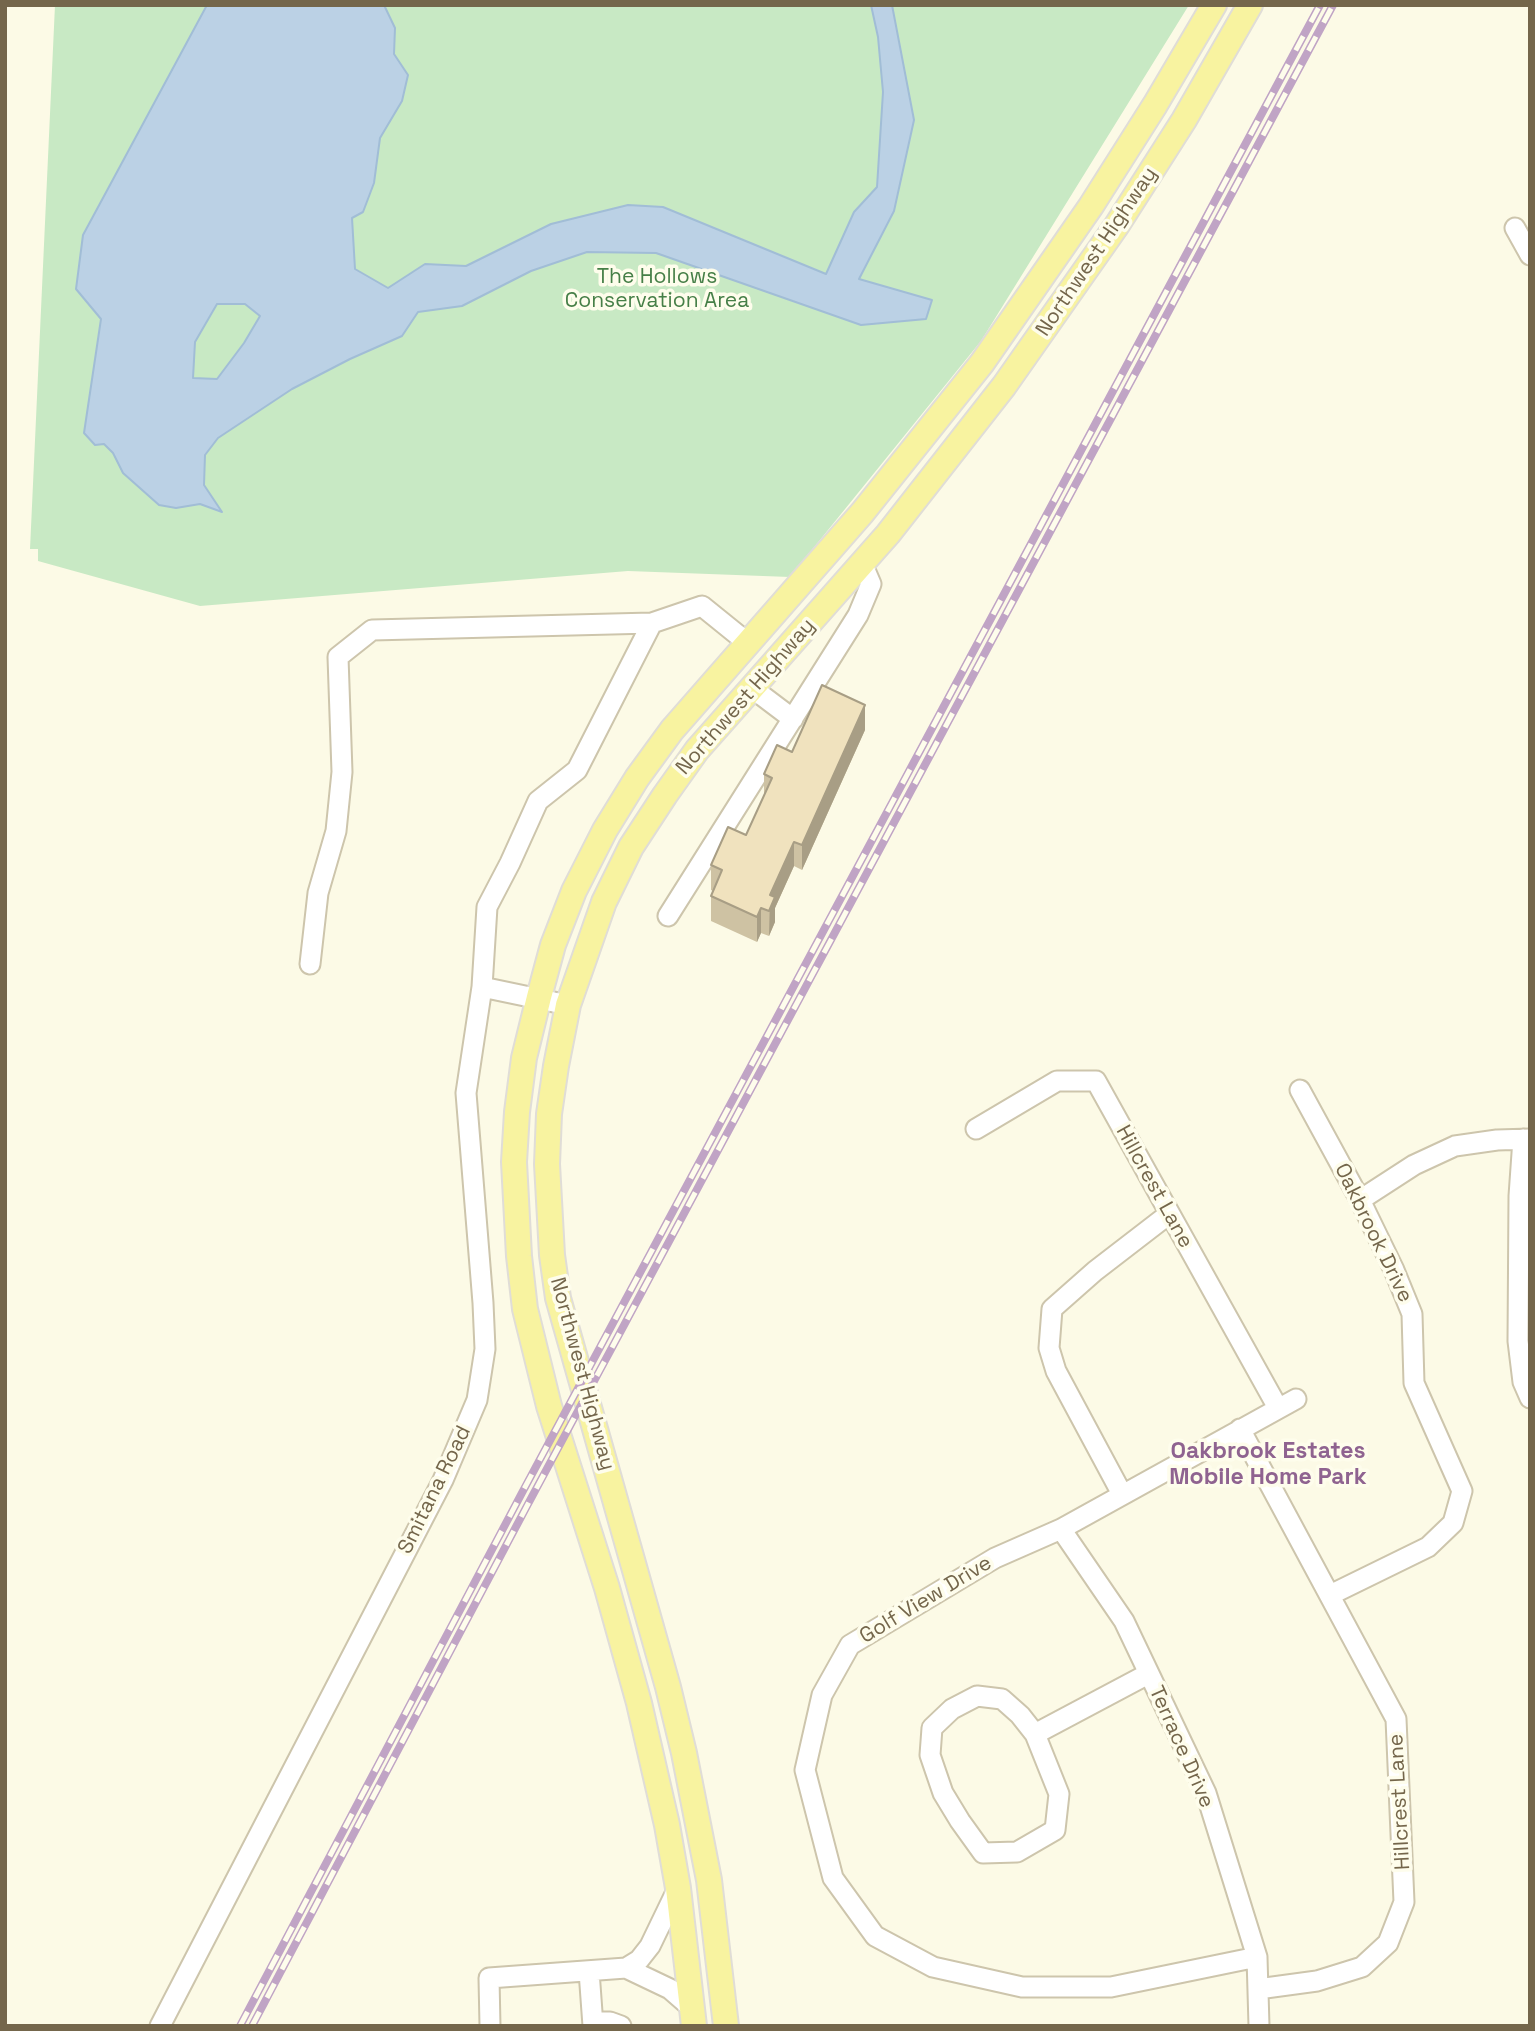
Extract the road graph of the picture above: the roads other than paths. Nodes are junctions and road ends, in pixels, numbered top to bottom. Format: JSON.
{"nodes":[{"id":1,"x":1214,"y":5,"type":"edge"},
{"id":2,"x":1250,"y":5,"type":"edge"},
{"id":3,"x":1515,"y":228,"type":"dead end"},
{"id":4,"x":1530,"y":255,"type":"edge"},
{"id":5,"x":863,"y":563,"type":"junction"},
{"id":6,"x":652,"y":623,"type":"junction"},
{"id":7,"x":749,"y":644,"type":"junction"},
{"id":8,"x":751,"y":688,"type":"junction"},
{"id":9,"x":793,"y":719,"type":"junction"},
{"id":10,"x":668,"y":916,"type":"dead end"},
{"id":11,"x":310,"y":964,"type":"dead end"},
{"id":12,"x":482,"y":987,"type":"junction"},
{"id":13,"x":539,"y":997,"type":"junction"},
{"id":14,"x":568,"y":1004,"type":"junction"},
{"id":15,"x":1300,"y":1090,"type":"dead end"},
{"id":16,"x":976,"y":1129,"type":"dead end"},
{"id":17,"x":1526,"y":1139,"type":"edge"},
{"id":18,"x":1360,"y":1200,"type":"junction"},
{"id":19,"x":1170,"y":1214,"type":"junction"},
{"id":20,"x":1530,"y":1398,"type":"edge"},
{"id":21,"x":1287,"y":1404,"type":"joint"},
{"id":22,"x":1240,"y":1429,"type":"junction"},
{"id":23,"x":1122,"y":1494,"type":"junction"},
{"id":24,"x":1061,"y":1529,"type":"junction"},
{"id":25,"x":1330,"y":1595,"type":"junction"},
{"id":26,"x":1148,"y":1674,"type":"junction"},
{"id":27,"x":1035,"y":1734,"type":"junction"},
{"id":28,"x":678,"y":1888,"type":"junction"},
{"id":29,"x":1257,"y":1957,"type":"junction"},
{"id":30,"x":626,"y":1968,"type":"junction"},
{"id":31,"x":589,"y":1971,"type":"junction"},
{"id":32,"x":1258,"y":1989,"type":"junction"},
{"id":33,"x":694,"y":2017,"type":"edge"},
{"id":34,"x":593,"y":2024,"type":"edge"},
{"id":35,"x":159,"y":2026,"type":"edge"},
{"id":36,"x":490,"y":2026,"type":"edge"},
{"id":37,"x":621,"y":2026,"type":"edge"},
{"id":38,"x":726,"y":2026,"type":"edge"},
{"id":39,"x":1259,"y":2026,"type":"edge"}],
"edges":[{"from":1,"to":7,"type":"main road","name":"Northwest Highway"},
{"from":2,"to":5,"type":"main road","name":"Northwest Highway"},
{"from":3,"to":4,"type":"street"},
{"from":5,"to":8,"type":"main road","name":"Northwest Highway"},
{"from":5,"to":9,"type":"street"},
{"from":6,"to":7,"type":"street"},
{"from":6,"to":11,"type":"street"},
{"from":6,"to":12,"type":"street","name":"Smitana Road"},
{"from":7,"to":13,"type":"main road","name":"Northwest Highway"},
{"from":8,"to":9,"type":"street"},
{"from":8,"to":14,"type":"main road","name":"Northwest Highway"},
{"from":9,"to":10,"type":"street"},
{"from":12,"to":13,"type":"street"},
{"from":12,"to":35,"type":"street","name":"Smitana Road"},
{"from":13,"to":14,"type":"street"},
{"from":13,"to":28,"type":"main road","name":"Northwest Highway"},
{"from":14,"to":38,"type":"main road","name":"Northwest Highway"},
{"from":15,"to":18,"type":"street","name":"Oakbrook Drive"},
{"from":16,"to":19,"type":"street","name":"Hillcrest Lane"},
{"from":17,"to":18,"type":"street"},
{"from":17,"to":20,"type":"street"},
{"from":18,"to":25,"type":"street","name":"Oakbrook Drive"},
{"from":19,"to":21,"type":"street","name":"Hillcrest Lane"},
{"from":19,"to":23,"type":"street"},
{"from":21,"to":22,"type":"street","name":"Golf View Drive"},
{"from":22,"to":23,"type":"street","name":"Golf View Drive"},
{"from":22,"to":25,"type":"street","name":"Hillcrest Lane"},
{"from":23,"to":24,"type":"street","name":"Golf View Drive"},
{"from":24,"to":26,"type":"street","name":"Terrace Drive"},
{"from":24,"to":29,"type":"street","name":"Golf View Drive"},
{"from":25,"to":32,"type":"street","name":"Hillcrest Lane"},
{"from":26,"to":27,"type":"street"},
{"from":26,"to":29,"type":"street","name":"Terrace Drive"},
{"from":27,"to":27,"type":"street"},
{"from":28,"to":30,"type":"street"},
{"from":28,"to":33,"type":"main road","name":"Northwest Highway"},
{"from":29,"to":32,"type":"street","name":"Terrace Drive"},
{"from":30,"to":31,"type":"street"},
{"from":30,"to":33,"type":"street"},
{"from":31,"to":34,"type":"street"},
{"from":31,"to":36,"type":"street"},
{"from":32,"to":39,"type":"street","name":"Terrace Drive"},
{"from":34,"to":37,"type":"street"}]}
